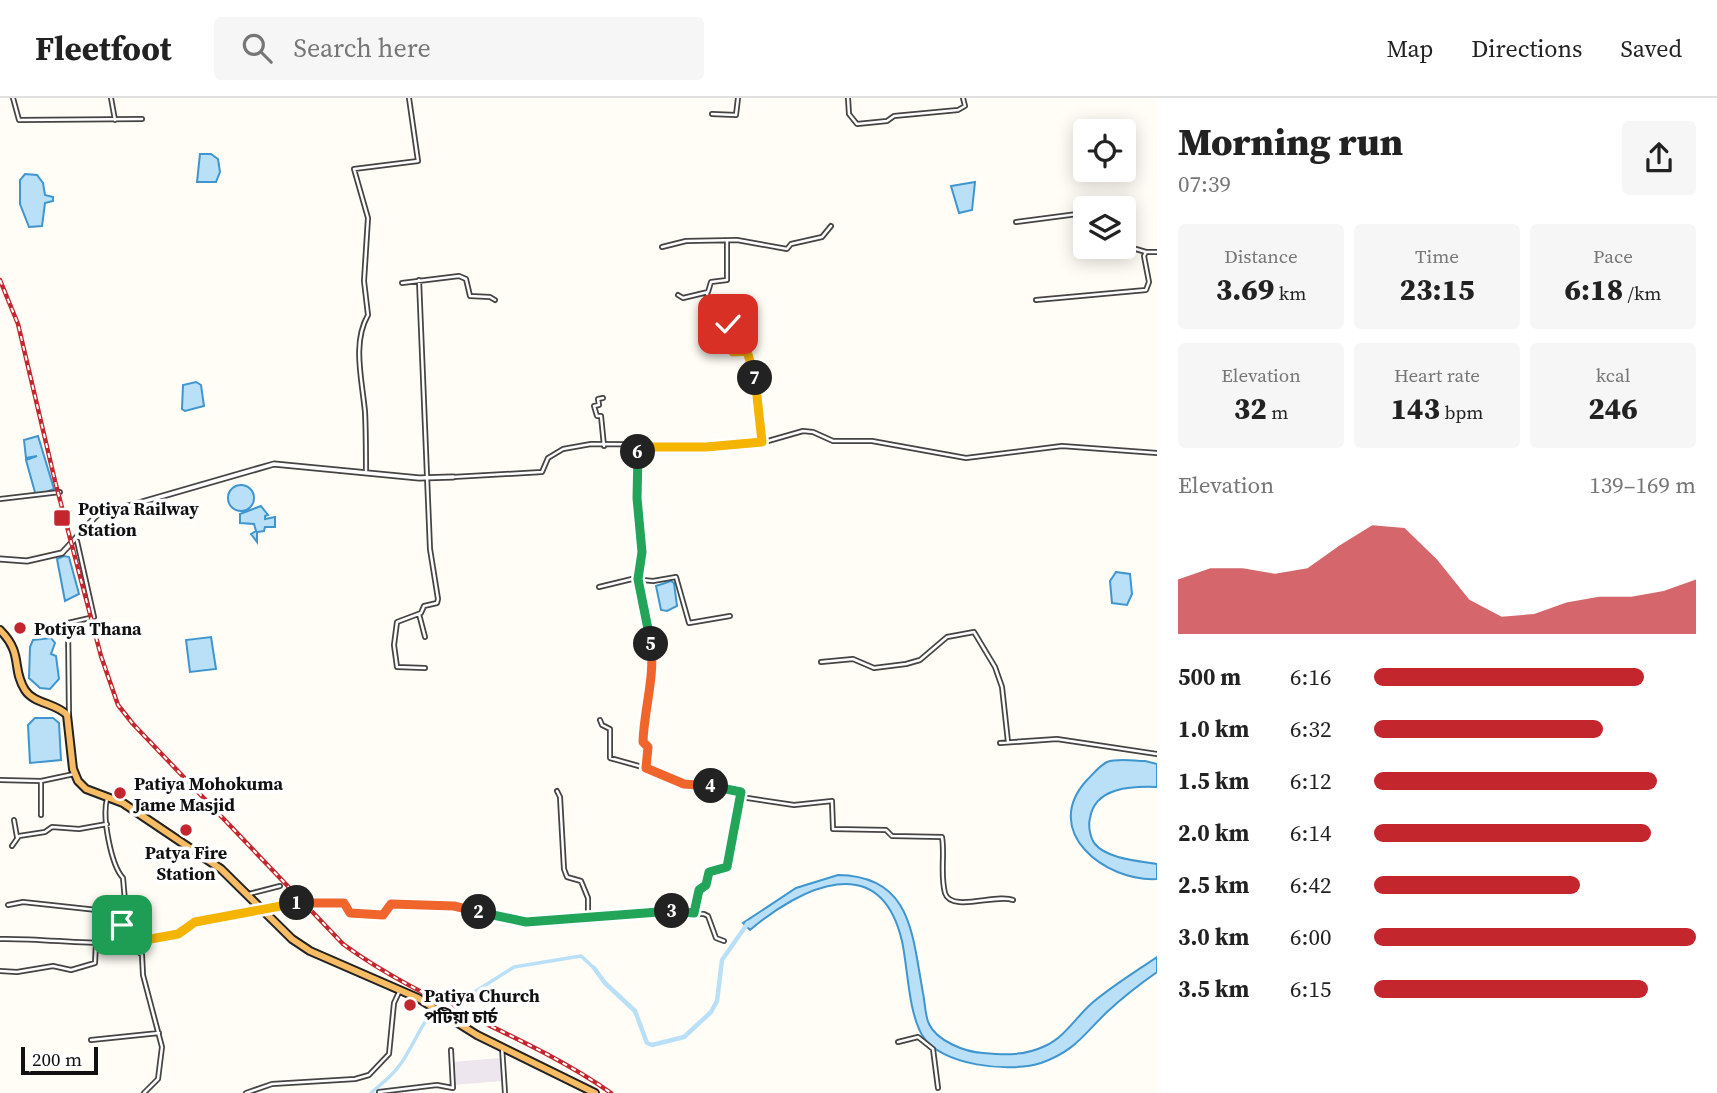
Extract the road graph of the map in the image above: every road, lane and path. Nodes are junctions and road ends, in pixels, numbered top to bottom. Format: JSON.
{"nodes":[{"id":1,"x":13,"y":98,"type":"edge"},
{"id":2,"x":111,"y":98,"type":"edge"},
{"id":3,"x":409,"y":98,"type":"edge"},
{"id":4,"x":738,"y":98,"type":"edge"},
{"id":5,"x":848,"y":98,"type":"edge"},
{"id":6,"x":962,"y":98,"type":"edge"},
{"id":7,"x":712,"y":114,"type":"dead end"},
{"id":8,"x":142,"y":119,"type":"dead end"},
{"id":9,"x":114,"y":120,"type":"junction"},
{"id":10,"x":1073,"y":215,"type":"edge"},
{"id":11,"x":1016,"y":222,"type":"dead end"},
{"id":12,"x":831,"y":226,"type":"dead end"},
{"id":13,"x":727,"y":241,"type":"junction"},
{"id":14,"x":662,"y":247,"type":"dead end"},
{"id":15,"x":1136,"y":249,"type":"edge"},
{"id":16,"x":1146,"y":252,"type":"junction"},
{"id":17,"x":1157,"y":252,"type":"edge"},
{"id":18,"x":419,"y":280,"type":"junction"},
{"id":19,"x":402,"y":283,"type":"dead end"},
{"id":20,"x":708,"y":292,"type":"junction"},
{"id":21,"x":678,"y":295,"type":"dead end"},
{"id":22,"x":495,"y":300,"type":"dead end"},
{"id":23,"x":1037,"y":300,"type":"dead end"},
{"id":24,"x":603,"y":398,"type":"dead end"},
{"id":25,"x":762,"y":442,"type":"junction"},
{"id":26,"x":604,"y":446,"type":"junction"},
{"id":27,"x":638,"y":447,"type":"junction"},
{"id":28,"x":1157,"y":453,"type":"edge"},
{"id":29,"x":366,"y":473,"type":"junction"},
{"id":30,"x":453,"y":477,"type":"joint"},
{"id":31,"x":426,"y":478,"type":"junction"},
{"id":32,"x":60,"y":492,"type":"dead end"},
{"id":33,"x":0,"y":499,"type":"edge"},
{"id":34,"x":76,"y":541,"type":"junction"},
{"id":35,"x":0,"y":559,"type":"edge"},
{"id":36,"x":638,"y":579,"type":"junction"},
{"id":37,"x":599,"y":587,"type":"dead end"},
{"id":38,"x":419,"y":614,"type":"junction"},
{"id":39,"x":730,"y":616,"type":"dead end"},
{"id":40,"x":0,"y":630,"type":"edge"},
{"id":41,"x":425,"y":637,"type":"dead end"},
{"id":42,"x":821,"y":662,"type":"dead end"},
{"id":43,"x":425,"y":668,"type":"dead end"},
{"id":44,"x":600,"y":720,"type":"dead end"},
{"id":45,"x":69,"y":722,"type":"junction"},
{"id":46,"x":1009,"y":742,"type":"junction"},
{"id":47,"x":1000,"y":743,"type":"dead end"},
{"id":48,"x":1157,"y":754,"type":"edge"},
{"id":49,"x":646,"y":768,"type":"junction"},
{"id":50,"x":74,"y":774,"type":"junction"},
{"id":51,"x":0,"y":780,"type":"edge"},
{"id":52,"x":41,"y":781,"type":"junction"},
{"id":53,"x":557,"y":791,"type":"dead end"},
{"id":54,"x":108,"y":797,"type":"junction"},
{"id":55,"x":741,"y":797,"type":"junction"},
{"id":56,"x":41,"y":815,"type":"dead end"},
{"id":57,"x":14,"y":820,"type":"dead end"},
{"id":58,"x":107,"y":824,"type":"junction"},
{"id":59,"x":17,"y":837,"type":"junction"},
{"id":60,"x":12,"y":846,"type":"dead end"},
{"id":61,"x":280,"y":886,"type":"dead end"},
{"id":62,"x":249,"y":894,"type":"junction"},
{"id":63,"x":1013,"y":901,"type":"dead end"},
{"id":64,"x":8,"y":905,"type":"dead end"},
{"id":65,"x":262,"y":909,"type":"junction"},
{"id":66,"x":694,"y":913,"type":"junction"},
{"id":67,"x":588,"y":918,"type":"junction"},
{"id":68,"x":129,"y":926,"type":"junction"},
{"id":69,"x":0,"y":939,"type":"edge"},
{"id":70,"x":724,"y":941,"type":"dead end"},
{"id":71,"x":134,"y":942,"type":"junction"},
{"id":72,"x":96,"y":943,"type":"junction"},
{"id":73,"x":0,"y":971,"type":"edge"},
{"id":74,"x":400,"y":990,"type":"junction"},
{"id":75,"x":159,"y":1033,"type":"junction"},
{"id":76,"x":92,"y":1041,"type":"dead end"},
{"id":77,"x":898,"y":1042,"type":"dead end"},
{"id":78,"x":502,"y":1047,"type":"junction"},
{"id":79,"x":451,"y":1050,"type":"dead end"},
{"id":80,"x":453,"y":1088,"type":"junction"},
{"id":81,"x":938,"y":1088,"type":"dead end"},
{"id":82,"x":379,"y":1092,"type":"edge"},
{"id":83,"x":144,"y":1093,"type":"edge"},
{"id":84,"x":246,"y":1093,"type":"edge"},
{"id":85,"x":453,"y":1093,"type":"edge"},
{"id":86,"x":505,"y":1093,"type":"edge"},
{"id":87,"x":595,"y":1093,"type":"edge"}],
"edges":[{"from":1,"to":9,"type":"street"},
{"from":2,"to":9,"type":"street"},
{"from":3,"to":29,"type":"street"},
{"from":4,"to":7,"type":"street"},
{"from":5,"to":6,"type":"street"},
{"from":8,"to":9,"type":"street"},
{"from":10,"to":11,"type":"street"},
{"from":12,"to":13,"type":"street"},
{"from":13,"to":14,"type":"street"},
{"from":13,"to":20,"type":"street"},
{"from":15,"to":16,"type":"street"},
{"from":16,"to":17,"type":"street"},
{"from":16,"to":23,"type":"street"},
{"from":18,"to":19,"type":"street"},
{"from":18,"to":22,"type":"street"},
{"from":18,"to":31,"type":"street"},
{"from":20,"to":21,"type":"street"},
{"from":20,"to":25,"type":"street"},
{"from":24,"to":26,"type":"street"},
{"from":25,"to":27,"type":"street"},
{"from":25,"to":28,"type":"street"},
{"from":26,"to":27,"type":"street"},
{"from":26,"to":30,"type":"street"},
{"from":27,"to":36,"type":"street"},
{"from":29,"to":31,"type":"street"},
{"from":29,"to":34,"type":"street"},
{"from":30,"to":31,"type":"street"},
{"from":31,"to":38,"type":"street"},
{"from":32,"to":33,"type":"street"},
{"from":34,"to":35,"type":"street"},
{"from":34,"to":45,"type":"street"},
{"from":36,"to":37,"type":"street"},
{"from":36,"to":39,"type":"street"},
{"from":36,"to":49,"type":"street"},
{"from":38,"to":41,"type":"street"},
{"from":38,"to":43,"type":"street"},
{"from":40,"to":45,"type":"highway"},
{"from":42,"to":46,"type":"street"},
{"from":44,"to":49,"type":"street"},
{"from":45,"to":50,"type":"highway"},
{"from":46,"to":47,"type":"street"},
{"from":46,"to":48,"type":"street"},
{"from":49,"to":55,"type":"street"},
{"from":50,"to":52,"type":"street"},
{"from":50,"to":54,"type":"highway"},
{"from":51,"to":52,"type":"street"},
{"from":52,"to":56,"type":"street"},
{"from":53,"to":67,"type":"street"},
{"from":54,"to":58,"type":"street"},
{"from":54,"to":62,"type":"highway"},
{"from":55,"to":63,"type":"street"},
{"from":55,"to":66,"type":"street"},
{"from":57,"to":59,"type":"street"},
{"from":58,"to":59,"type":"street"},
{"from":58,"to":68,"type":"street"},
{"from":59,"to":60,"type":"street"},
{"from":61,"to":62,"type":"street"},
{"from":62,"to":65,"type":"highway"},
{"from":64,"to":68,"type":"street"},
{"from":65,"to":67,"type":"street"},
{"from":65,"to":71,"type":"street"},
{"from":65,"to":74,"type":"highway"},
{"from":66,"to":67,"type":"street"},
{"from":66,"to":70,"type":"street"},
{"from":68,"to":71,"type":"street"},
{"from":69,"to":72,"type":"street"},
{"from":71,"to":72,"type":"street"},
{"from":71,"to":75,"type":"street"},
{"from":72,"to":73,"type":"street"},
{"from":74,"to":78,"type":"highway"},
{"from":74,"to":84,"type":"street"},
{"from":75,"to":76,"type":"street"},
{"from":75,"to":83,"type":"street"},
{"from":77,"to":81,"type":"street"},
{"from":78,"to":86,"type":"street"},
{"from":78,"to":87,"type":"highway"},
{"from":79,"to":80,"type":"street"},
{"from":80,"to":82,"type":"street"},
{"from":80,"to":85,"type":"street"}]}
